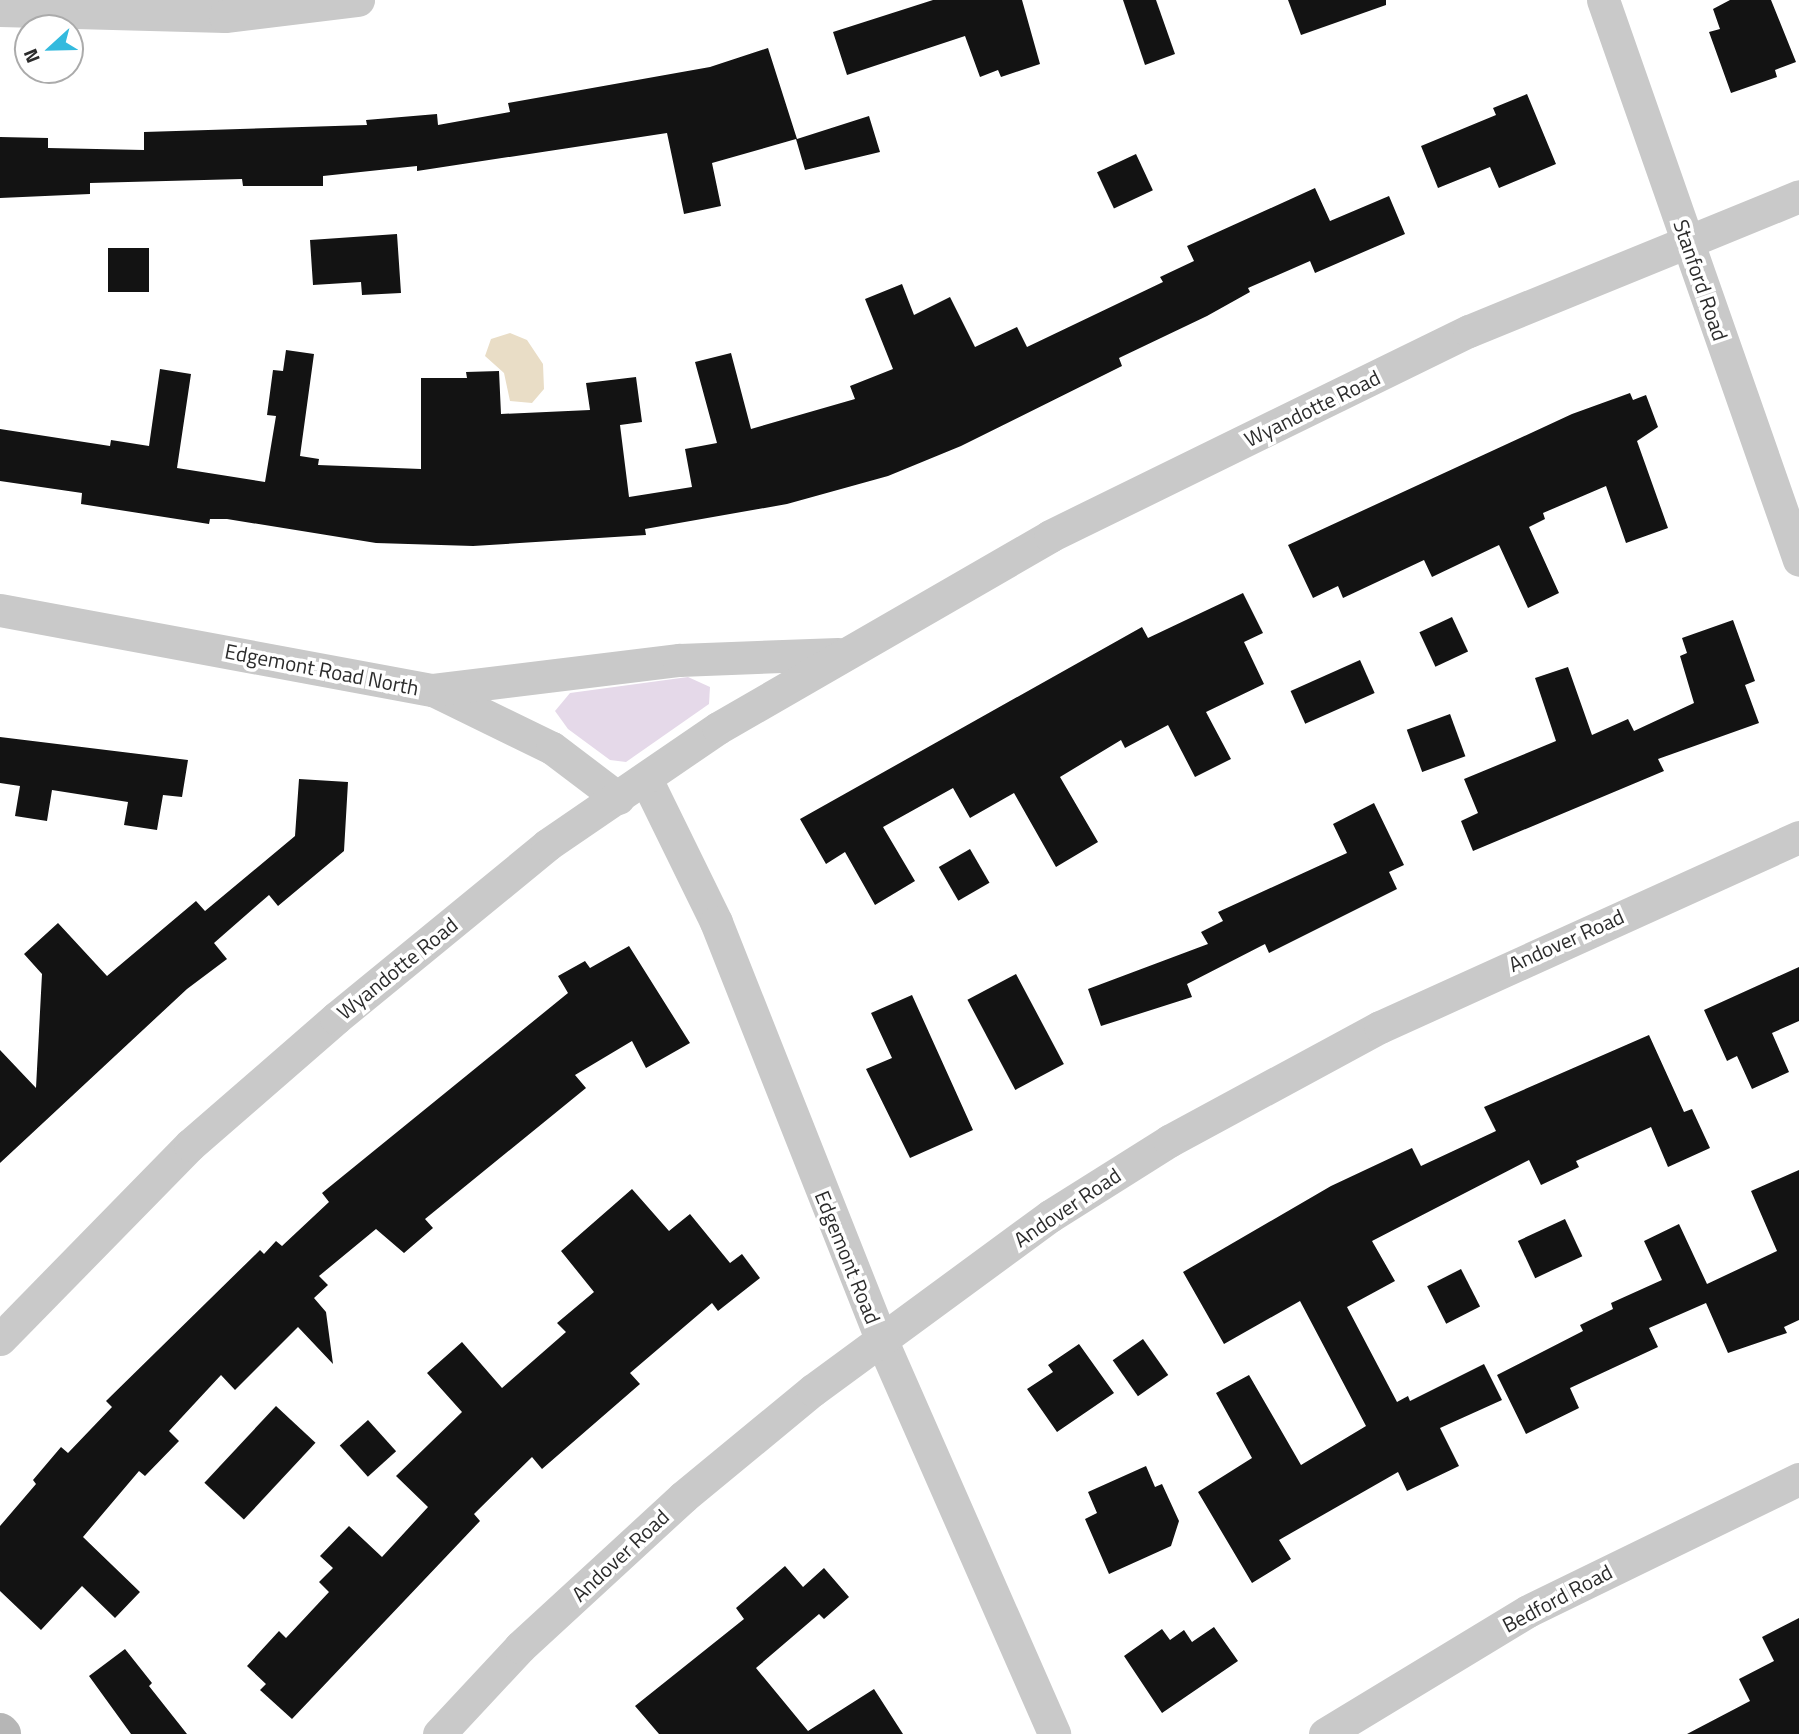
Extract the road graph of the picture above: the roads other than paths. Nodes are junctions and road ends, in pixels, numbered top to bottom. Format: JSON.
{"nodes":[{"id":1,"x":358,"y":0,"type":"edge"},
{"id":2,"x":1603,"y":0,"type":"edge"},
{"id":3,"x":0,"y":10,"type":"edge"},
{"id":4,"x":1799,"y":196,"type":"edge"},
{"id":5,"x":1687,"y":241,"type":"junction"},
{"id":6,"x":1799,"y":560,"type":"edge"},
{"id":7,"x":0,"y":610,"type":"edge"},
{"id":8,"x":840,"y":654,"type":"junction"},
{"id":9,"x":433,"y":690,"type":"junction"},
{"id":10,"x":646,"y":779,"type":"junction"},
{"id":11,"x":618,"y":798,"type":"junction"},
{"id":12,"x":1799,"y":837,"type":"edge"},
{"id":13,"x":0,"y":1339,"type":"edge"},
{"id":14,"x":881,"y":1339,"type":"junction"},
{"id":15,"x":1799,"y":1479,"type":"edge"},
{"id":16,"x":439,"y":1734,"type":"edge"},
{"id":17,"x":1054,"y":1734,"type":"edge"},
{"id":18,"x":1325,"y":1734,"type":"edge"}],
"edges":[{"from":1,"to":3,"type":"street"},
{"from":2,"to":5,"type":"street","name":"Stanford Road"},
{"from":4,"to":5,"type":"street","name":"Wyandotte Road"},
{"from":5,"to":6,"type":"street","name":"Stanford Road"},
{"from":5,"to":8,"type":"street","name":"Wyandotte Road"},
{"from":7,"to":9,"type":"street","name":"Edgemont Road North"},
{"from":8,"to":9,"type":"street","name":"Wyandotte Road"},
{"from":8,"to":10,"type":"street","name":"Wyandotte Road"},
{"from":9,"to":11,"type":"street","name":"Edgemont Road North"},
{"from":10,"to":11,"type":"street","name":"Wyandotte Road"},
{"from":10,"to":14,"type":"street","name":"Edgemont Road"},
{"from":11,"to":13,"type":"street","name":"Wyandotte Road"},
{"from":12,"to":14,"type":"street","name":"Andover Road"},
{"from":14,"to":16,"type":"street","name":"Andover Road"},
{"from":14,"to":17,"type":"street","name":"Edgemont Road"},
{"from":15,"to":18,"type":"street","name":"Bedford Road"}]}
